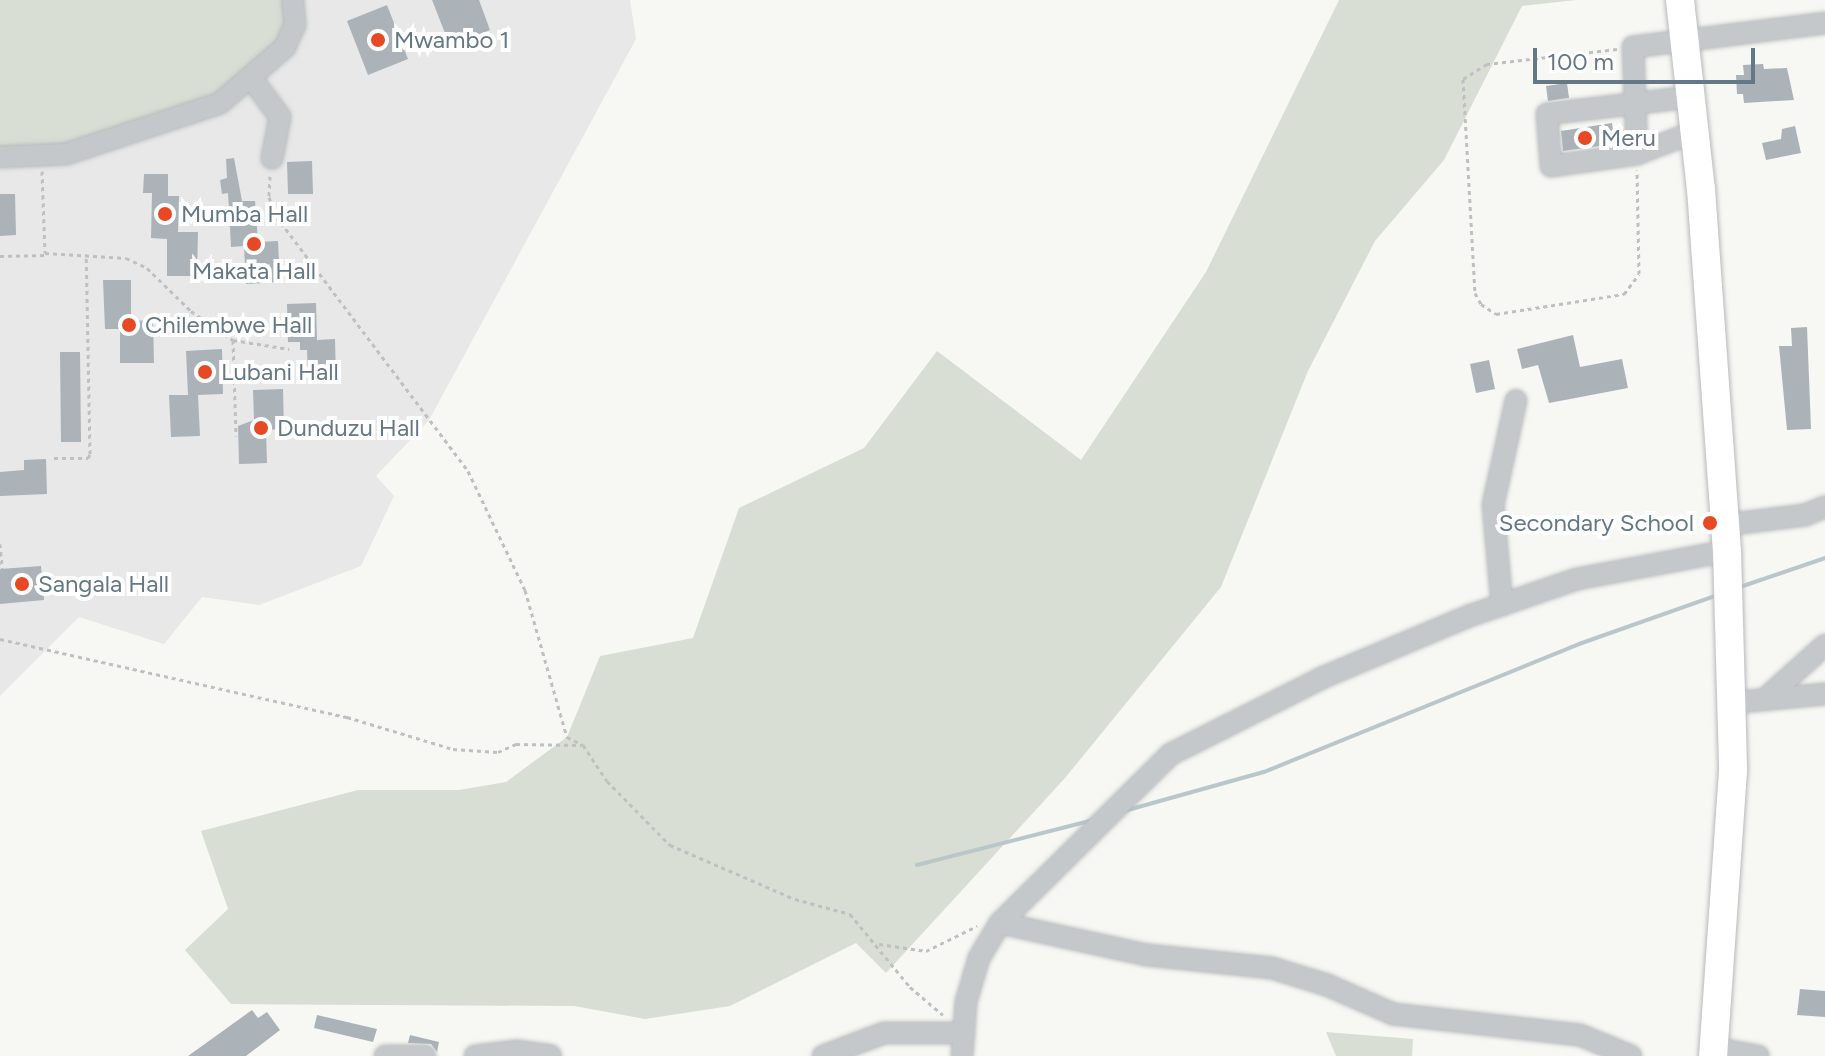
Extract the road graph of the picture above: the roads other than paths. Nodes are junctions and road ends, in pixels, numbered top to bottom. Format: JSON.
{"nodes":[{"id":1,"x":293,"y":0,"type":"edge"},
{"id":2,"x":1680,"y":0,"type":"edge"},
{"id":3,"x":1825,"y":23,"type":"edge"},
{"id":4,"x":1683,"y":38,"type":"junction"},
{"id":5,"x":252,"y":79,"type":"junction"},
{"id":6,"x":1690,"y":97,"type":"junction"},
{"id":7,"x":1634,"y":102,"type":"junction"},
{"id":8,"x":1694,"y":132,"type":"junction"},
{"id":9,"x":1637,"y":154,"type":"junction"},
{"id":10,"x":0,"y":157,"type":"edge"},
{"id":11,"x":272,"y":158,"type":"road end"},
{"id":12,"x":1516,"y":400,"type":"dead end"},
{"id":13,"x":1825,"y":507,"type":"edge"},
{"id":14,"x":1725,"y":538,"type":"junction"},
{"id":15,"x":1502,"y":605,"type":"junction"},
{"id":16,"x":1825,"y":645,"type":"edge"},
{"id":17,"x":1825,"y":694,"type":"edge"},
{"id":18,"x":1764,"y":700,"type":"junction"},
{"id":19,"x":1729,"y":703,"type":"junction"},
{"id":20,"x":1000,"y":923,"type":"junction"},
{"id":21,"x":964,"y":1033,"type":"junction"},
{"id":22,"x":1713,"y":1052,"type":"edge"},
{"id":23,"x":385,"y":1056,"type":"edge"},
{"id":24,"x":425,"y":1056,"type":"edge"},
{"id":25,"x":475,"y":1056,"type":"edge"},
{"id":26,"x":551,"y":1056,"type":"edge"},
{"id":27,"x":823,"y":1056,"type":"edge"},
{"id":28,"x":962,"y":1056,"type":"edge"},
{"id":29,"x":1631,"y":1056,"type":"edge"},
{"id":30,"x":1758,"y":1056,"type":"edge"}],
"edges":[{"from":1,"to":5,"type":"street"},
{"from":2,"to":4,"type":"highway"},
{"from":3,"to":4,"type":"street"},
{"from":4,"to":6,"type":"highway"},
{"from":4,"to":7,"type":"street"},
{"from":5,"to":10,"type":"street"},
{"from":5,"to":11,"type":"street"},
{"from":6,"to":7,"type":"street"},
{"from":6,"to":8,"type":"highway"},
{"from":7,"to":9,"type":"street"},
{"from":7,"to":9,"type":"street"},
{"from":8,"to":9,"type":"street"},
{"from":8,"to":14,"type":"highway"},
{"from":12,"to":15,"type":"street"},
{"from":13,"to":14,"type":"street"},
{"from":14,"to":15,"type":"street"},
{"from":14,"to":19,"type":"highway"},
{"from":15,"to":20,"type":"street"},
{"from":16,"to":18,"type":"street"},
{"from":17,"to":18,"type":"street"},
{"from":18,"to":19,"type":"street"},
{"from":19,"to":22,"type":"highway"},
{"from":20,"to":21,"type":"street"},
{"from":20,"to":29,"type":"street"},
{"from":21,"to":27,"type":"street"},
{"from":21,"to":28,"type":"street"},
{"from":22,"to":30,"type":"street"},
{"from":23,"to":24,"type":"street"},
{"from":25,"to":26,"type":"street"}]}
